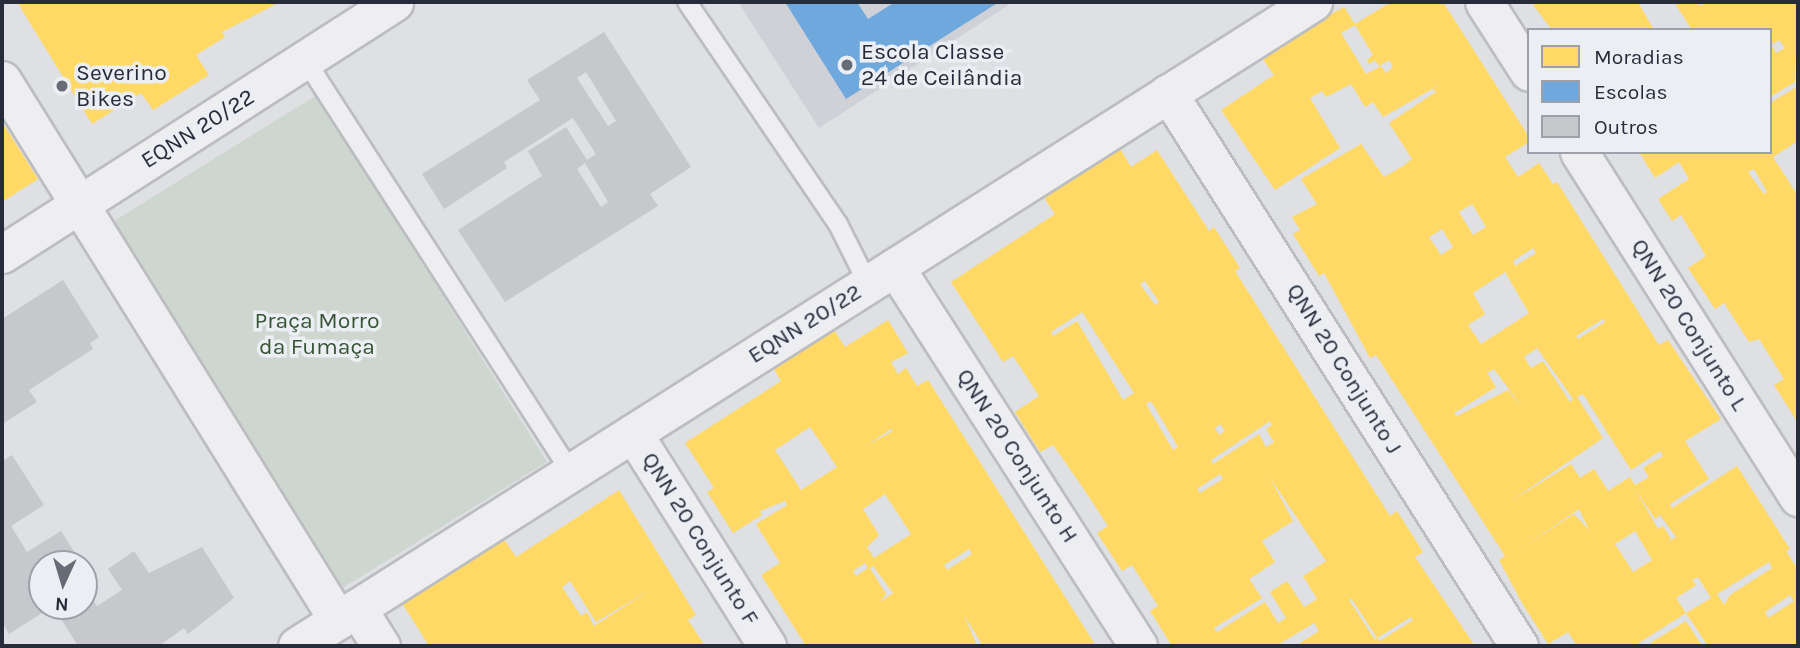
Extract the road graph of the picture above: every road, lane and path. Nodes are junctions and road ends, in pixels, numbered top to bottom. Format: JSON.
{"nodes":[{"id":1,"x":394,"y":2,"type":"edge"},
{"id":2,"x":687,"y":2,"type":"edge"},
{"id":3,"x":1313,"y":2,"type":"edge"},
{"id":4,"x":1484,"y":2,"type":"edge"},
{"id":5,"x":349,"y":14,"type":"edge"},
{"id":6,"x":306,"y":61,"type":"junction"},
{"id":7,"x":1527,"y":69,"type":"edge"},
{"id":8,"x":2,"y":80,"type":"edge"},
{"id":9,"x":1168,"y":93,"type":"junction"},
{"id":10,"x":1581,"y":154,"type":"edge"},
{"id":11,"x":79,"y":205,"type":"junction"},
{"id":12,"x":2,"y":254,"type":"edge"},
{"id":13,"x":882,"y":275,"type":"junction"},
{"id":14,"x":633,"y":433,"type":"junction"},
{"id":15,"x":571,"y":472,"type":"junction"},
{"id":16,"x":1798,"y":497,"type":"edge"},
{"id":17,"x":347,"y":614,"type":"junction"},
{"id":18,"x":297,"y":646,"type":"edge"},
{"id":19,"x":381,"y":646,"type":"edge"},
{"id":20,"x":767,"y":646,"type":"edge"},
{"id":21,"x":1138,"y":646,"type":"edge"},
{"id":22,"x":1519,"y":646,"type":"edge"}],
"edges":[{"from":1,"to":5,"type":"street","name":"EQNN 20/22"},
{"from":2,"to":13,"type":"lane"},
{"from":3,"to":9,"type":"street","name":"EQNN 20/22"},
{"from":4,"to":7,"type":"street"},
{"from":5,"to":6,"type":"street","name":"EQNN 20/22"},
{"from":6,"to":11,"type":"street","name":"EQNN 20/22"},
{"from":6,"to":15,"type":"lane"},
{"from":8,"to":11,"type":"street"},
{"from":9,"to":13,"type":"street","name":"EQNN 20/22"},
{"from":9,"to":22,"type":"street","name":"QNN 20 Conjunto J"},
{"from":10,"to":16,"type":"street","name":"QNN 20 Conjunto L"},
{"from":11,"to":12,"type":"street","name":"EQNN 20/22"},
{"from":11,"to":17,"type":"street"},
{"from":13,"to":14,"type":"street","name":"EQNN 20/22"},
{"from":13,"to":21,"type":"street","name":"QNN 20 Conjunto H"},
{"from":14,"to":15,"type":"street","name":"EQNN 20/22"},
{"from":14,"to":20,"type":"street","name":"QNN 20 Conjunto F"},
{"from":15,"to":17,"type":"street","name":"EQNN 20/22"},
{"from":17,"to":18,"type":"street","name":"EQNN 20/22"},
{"from":17,"to":19,"type":"street"}]}
